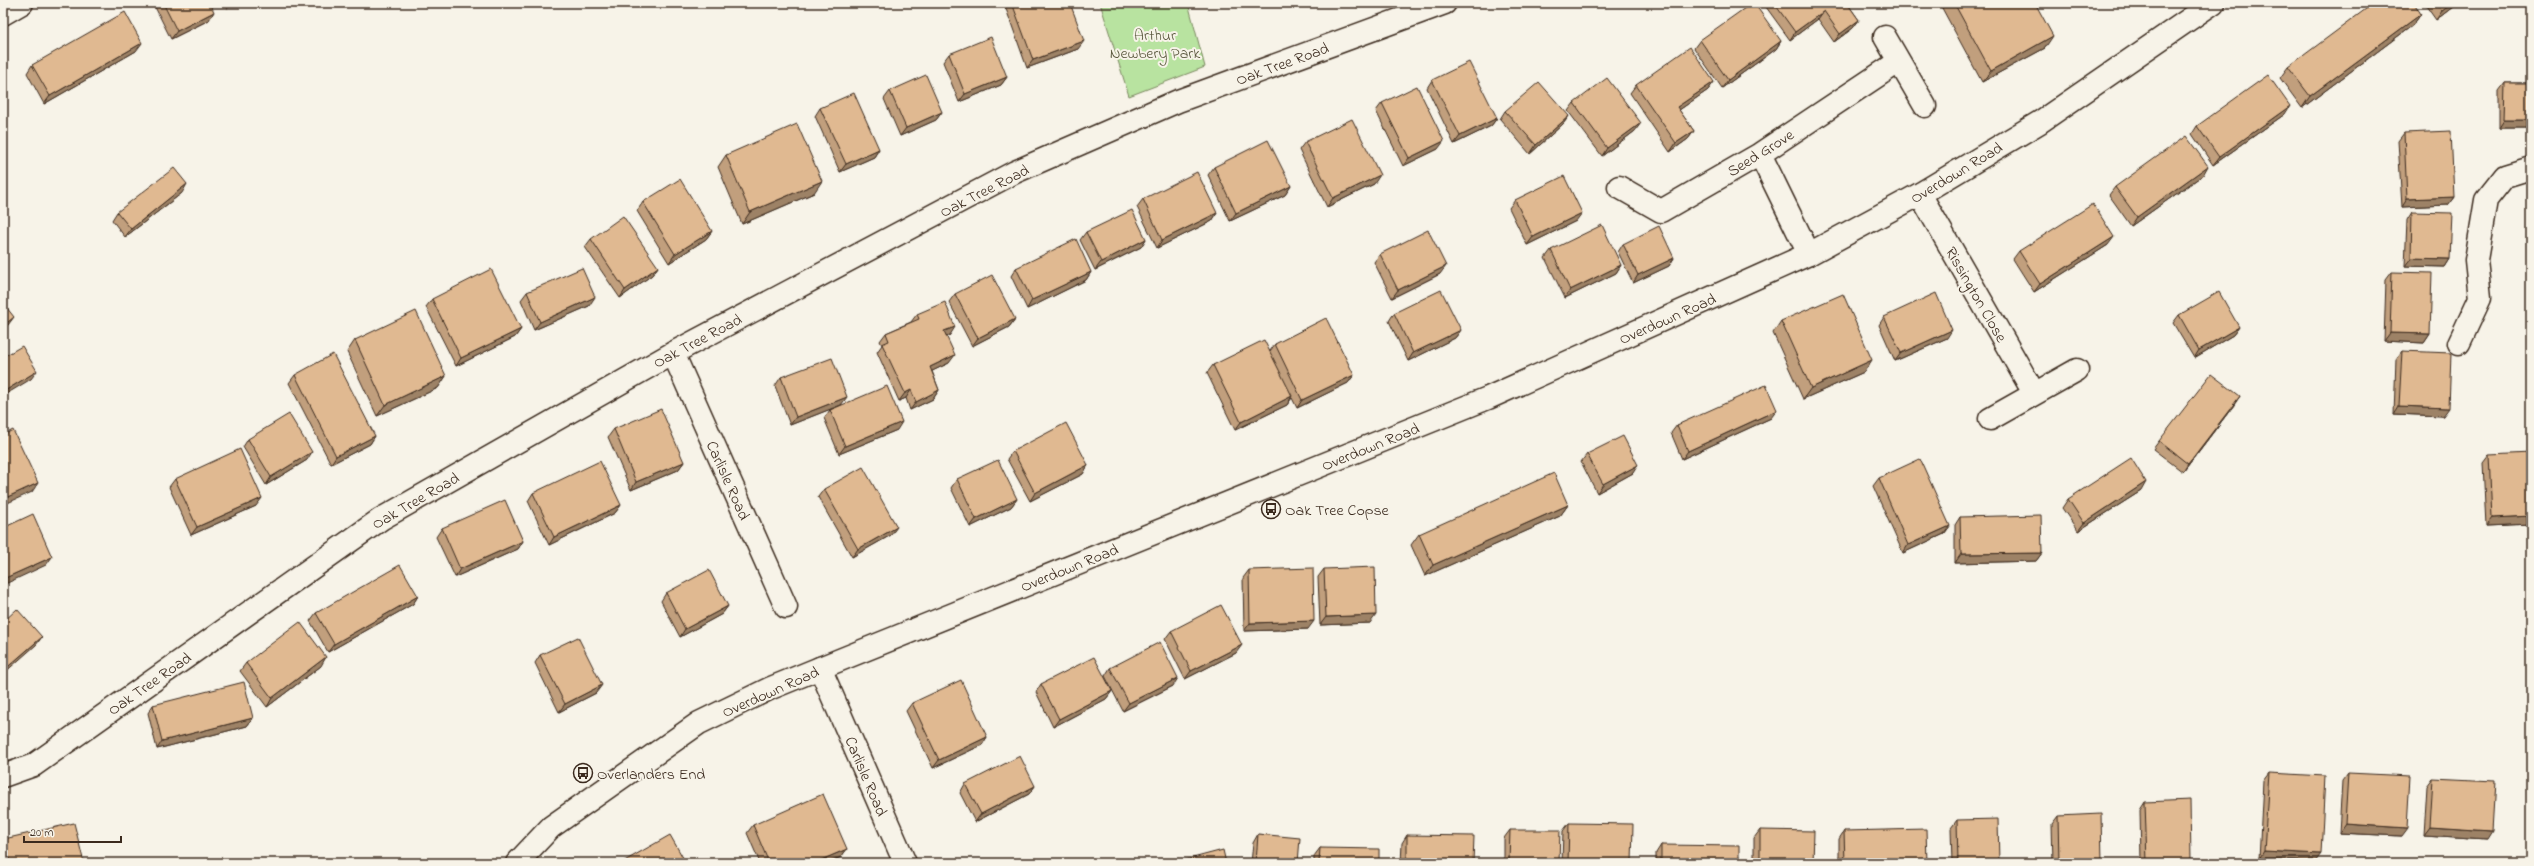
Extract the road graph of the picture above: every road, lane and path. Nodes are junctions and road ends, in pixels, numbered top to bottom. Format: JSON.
{"nodes":[{"id":1,"x":22,"y":3,"type":"edge"},
{"id":2,"x":1445,"y":3,"type":"edge"},
{"id":3,"x":2213,"y":3,"type":"edge"},
{"id":4,"x":3,"y":14,"type":"edge"},
{"id":5,"x":1885,"y":37,"type":"dead end"},
{"id":6,"x":1898,"y":62,"type":"junction"},
{"id":7,"x":1925,"y":106,"type":"dead end"},
{"id":8,"x":1760,"y":154,"type":"junction"},
{"id":9,"x":2531,"y":168,"type":"edge"},
{"id":10,"x":1619,"y":187,"type":"dead end"},
{"id":11,"x":1920,"y":194,"type":"junction"},
{"id":12,"x":1809,"y":254,"type":"junction"},
{"id":13,"x":2459,"y":343,"type":"dead end"},
{"id":14,"x":673,"y":353,"type":"junction"},
{"id":15,"x":2077,"y":370,"type":"dead end"},
{"id":16,"x":2034,"y":393,"type":"junction"},
{"id":17,"x":1990,"y":419,"type":"dead end"},
{"id":18,"x":786,"y":607,"type":"dead end"},
{"id":19,"x":820,"y":668,"type":"junction"},
{"id":20,"x":3,"y":776,"type":"edge"},
{"id":21,"x":517,"y":863,"type":"edge"},
{"id":22,"x":905,"y":863,"type":"edge"}],
"edges":[{"from":1,"to":4,"type":"street"},
{"from":2,"to":14,"type":"street","name":"Oak Tree Road"},
{"from":3,"to":11,"type":"street","name":"Overdown Road"},
{"from":5,"to":6,"type":"street"},
{"from":6,"to":7,"type":"street"},
{"from":6,"to":8,"type":"street","name":"Seed Grove"},
{"from":8,"to":10,"type":"street","name":"Seed Grove"},
{"from":8,"to":12,"type":"street"},
{"from":9,"to":13,"type":"street"},
{"from":11,"to":12,"type":"street","name":"Overdown Road"},
{"from":11,"to":16,"type":"street","name":"Rissington Close"},
{"from":12,"to":19,"type":"street","name":"Overdown Road"},
{"from":14,"to":18,"type":"street","name":"Carlisle Road"},
{"from":14,"to":20,"type":"street","name":"Oak Tree Road"},
{"from":15,"to":16,"type":"street"},
{"from":16,"to":17,"type":"street"},
{"from":19,"to":21,"type":"street","name":"Overdown Road"},
{"from":19,"to":22,"type":"street","name":"Carlisle Road"}]}
